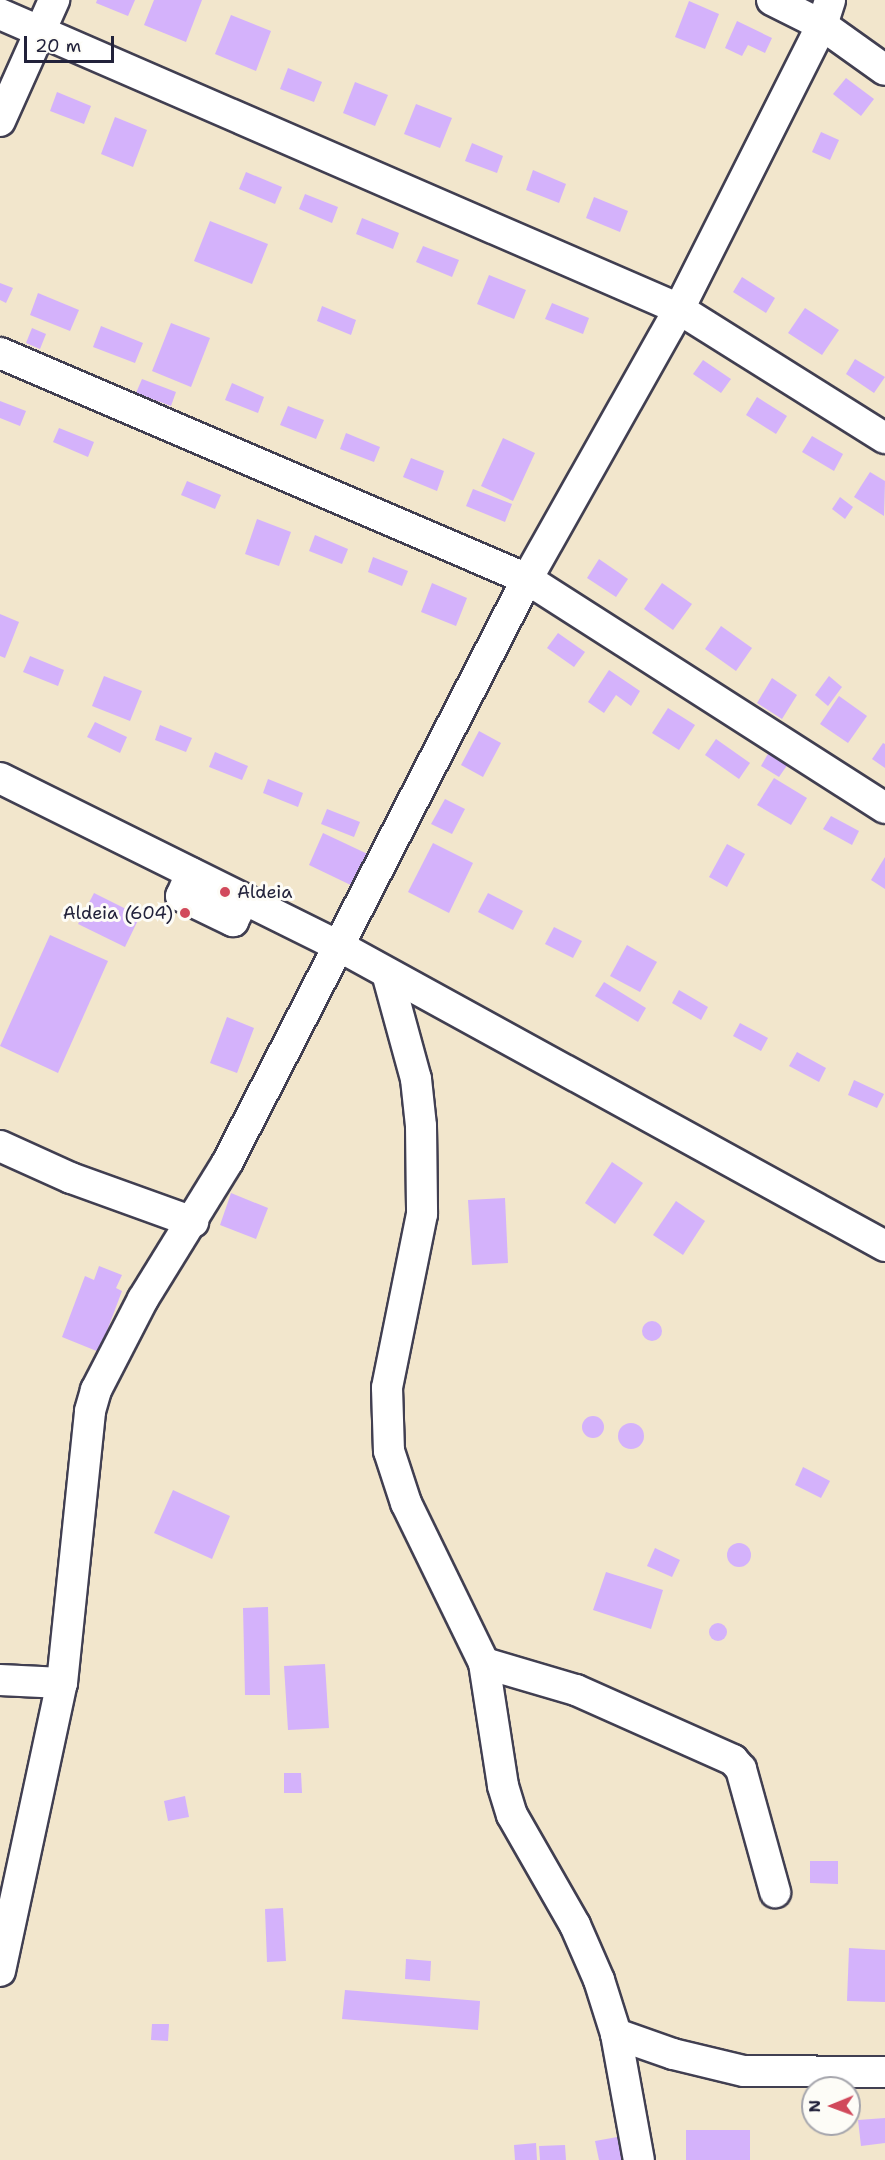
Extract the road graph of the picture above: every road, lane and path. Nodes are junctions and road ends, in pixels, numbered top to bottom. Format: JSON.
{"nodes":[{"id":1,"x":54,"y":0,"type":"edge"},
{"id":2,"x":772,"y":0,"type":"edge"},
{"id":3,"x":826,"y":13,"type":"edge"},
{"id":4,"x":0,"y":14,"type":"edge"},
{"id":5,"x":41,"y":31,"type":"junction"},
{"id":6,"x":885,"y":70,"type":"edge"},
{"id":7,"x":0,"y":121,"type":"edge"},
{"id":8,"x":679,"y":309,"type":"junction"},
{"id":9,"x":0,"y":353,"type":"edge"},
{"id":10,"x":885,"y":438,"type":"edge"},
{"id":11,"x":527,"y":579,"type":"junction"},
{"id":12,"x":0,"y":778,"type":"edge"},
{"id":13,"x":885,"y":808,"type":"edge"},
{"id":14,"x":337,"y":945,"type":"junction"},
{"id":15,"x":387,"y":973,"type":"junction"},
{"id":16,"x":0,"y":1146,"type":"edge"},
{"id":17,"x":193,"y":1222,"type":"junction"},
{"id":18,"x":884,"y":1244,"type":"edge"},
{"id":19,"x":484,"y":1663,"type":"junction"},
{"id":20,"x":0,"y":1680,"type":"edge"},
{"id":21,"x":62,"y":1683,"type":"junction"},
{"id":22,"x":775,"y":1892,"type":"dead end"},
{"id":23,"x":0,"y":1971,"type":"edge"},
{"id":24,"x":616,"y":2034,"type":"junction"},
{"id":25,"x":885,"y":2072,"type":"edge"},
{"id":26,"x":641,"y":2155,"type":"edge"}],
"edges":[{"from":1,"to":5,"type":"street"},
{"from":2,"to":3,"type":"street"},
{"from":3,"to":6,"type":"street"},
{"from":3,"to":8,"type":"street"},
{"from":4,"to":5,"type":"street"},
{"from":5,"to":7,"type":"street"},
{"from":5,"to":8,"type":"street"},
{"from":8,"to":10,"type":"street"},
{"from":8,"to":11,"type":"street"},
{"from":9,"to":11,"type":"street"},
{"from":11,"to":13,"type":"street"},
{"from":11,"to":14,"type":"street"},
{"from":12,"to":14,"type":"street"},
{"from":14,"to":15,"type":"street"},
{"from":14,"to":17,"type":"street"},
{"from":15,"to":18,"type":"street"},
{"from":15,"to":19,"type":"street"},
{"from":16,"to":17,"type":"street"},
{"from":17,"to":21,"type":"street"},
{"from":19,"to":22,"type":"street"},
{"from":19,"to":24,"type":"street"},
{"from":20,"to":21,"type":"street"},
{"from":21,"to":23,"type":"street"},
{"from":24,"to":25,"type":"street"},
{"from":24,"to":26,"type":"street"}]}
